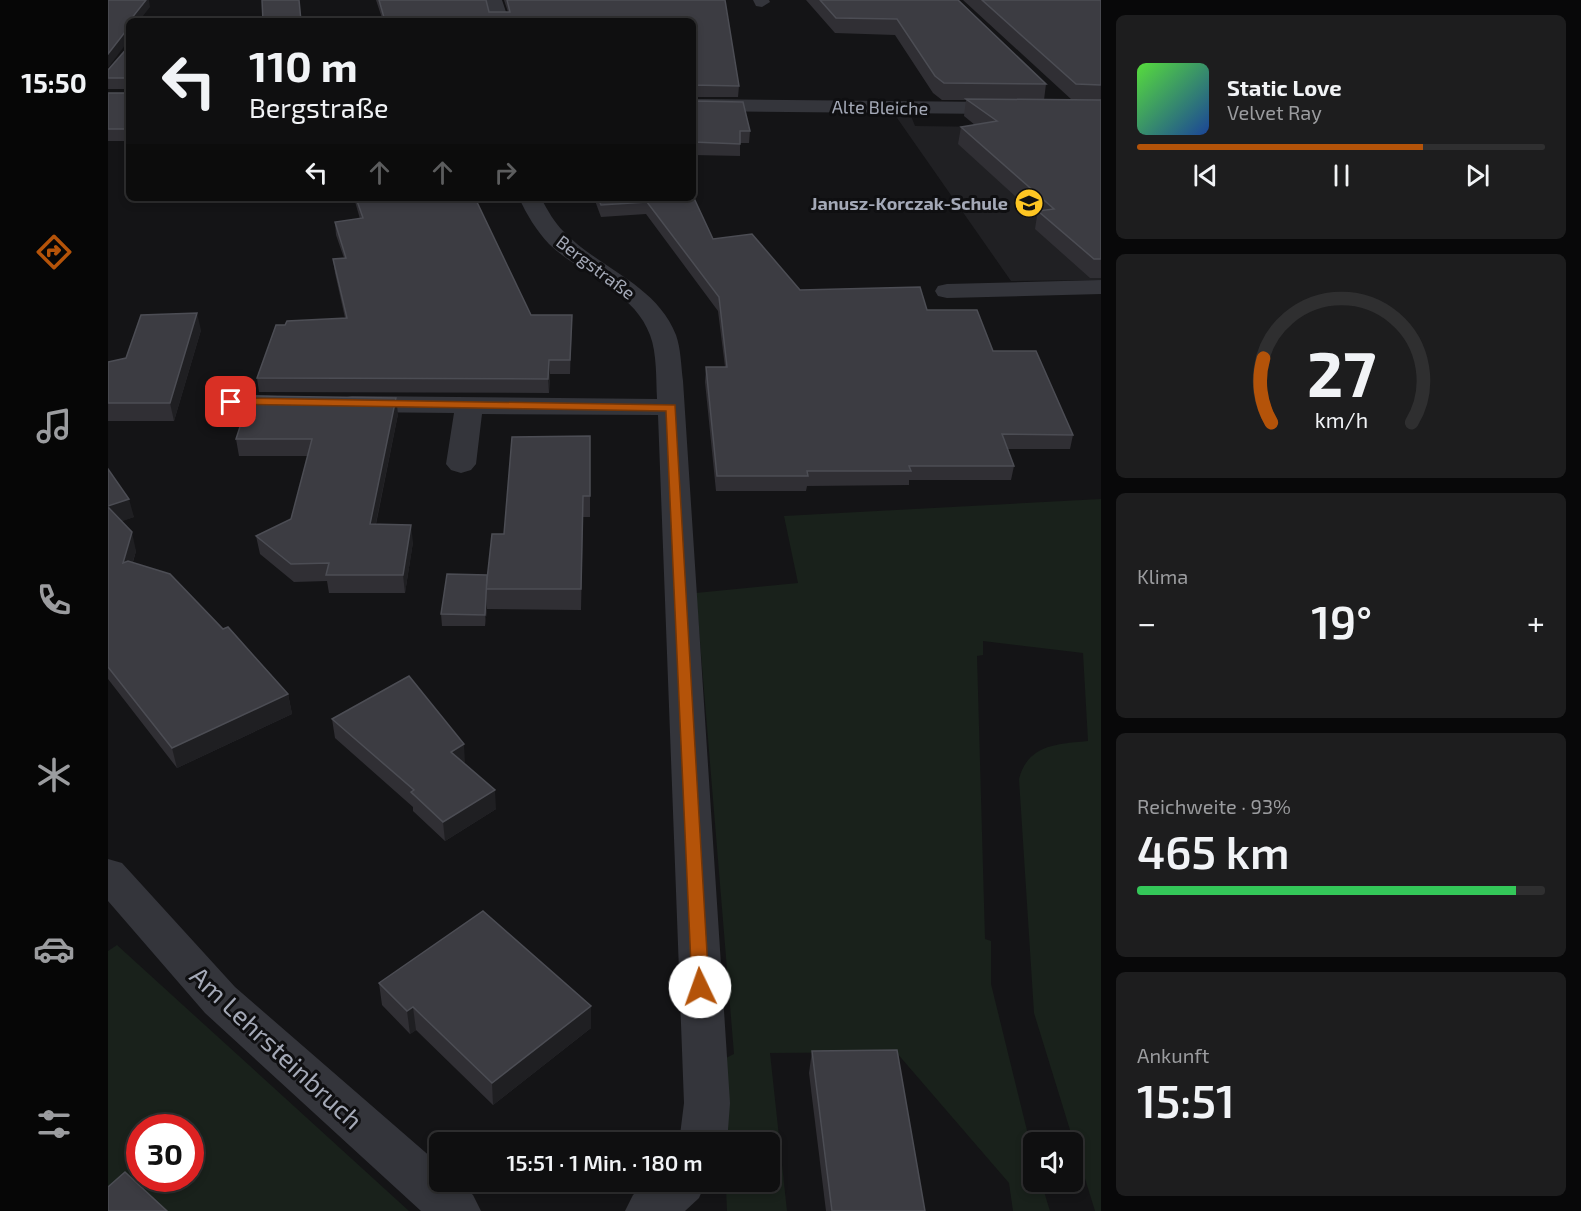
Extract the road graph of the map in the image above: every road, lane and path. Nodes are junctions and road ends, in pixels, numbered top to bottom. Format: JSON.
{"nodes":[{"id":1,"x":494,"y":0,"type":"edge"},
{"id":2,"x":499,"y":18,"type":"edge"},
{"id":3,"x":1043,"y":87,"type":"dead end"},
{"id":4,"x":696,"y":105,"type":"edge"},
{"id":5,"x":1067,"y":109,"type":"junction"},
{"id":6,"x":1101,"y":109,"type":"edge"},
{"id":7,"x":531,"y":201,"type":"edge"},
{"id":8,"x":1101,"y":287,"type":"edge"},
{"id":9,"x":947,"y":291,"type":"dead end"},
{"id":10,"x":231,"y":402,"type":"dead end"},
{"id":11,"x":469,"y":405,"type":"junction"},
{"id":12,"x":671,"y":407,"type":"junction"},
{"id":13,"x":462,"y":464,"type":"dead end"},
{"id":14,"x":108,"y":874,"type":"edge"},
{"id":15,"x":704,"y":1132,"type":"edge"},
{"id":16,"x":671,"y":1192,"type":"edge"},
{"id":17,"x":456,"y":1211,"type":"edge"},
{"id":18,"x":650,"y":1211,"type":"edge"}],
"edges":[{"from":1,"to":2,"type":"street"},
{"from":3,"to":5,"type":"street"},
{"from":4,"to":5,"type":"street","name":"Alte Bleiche"},
{"from":5,"to":6,"type":"street","name":"Alte Bleiche"},
{"from":7,"to":12,"type":"street","name":"Bergstraße"},
{"from":8,"to":9,"type":"street"},
{"from":10,"to":11,"type":"street"},
{"from":11,"to":12,"type":"street"},
{"from":11,"to":13,"type":"street"},
{"from":12,"to":15,"type":"street","name":"Bergstraße"},
{"from":14,"to":17,"type":"street","name":"Am Lehrsteinbruch"},
{"from":16,"to":18,"type":"street"}]}
